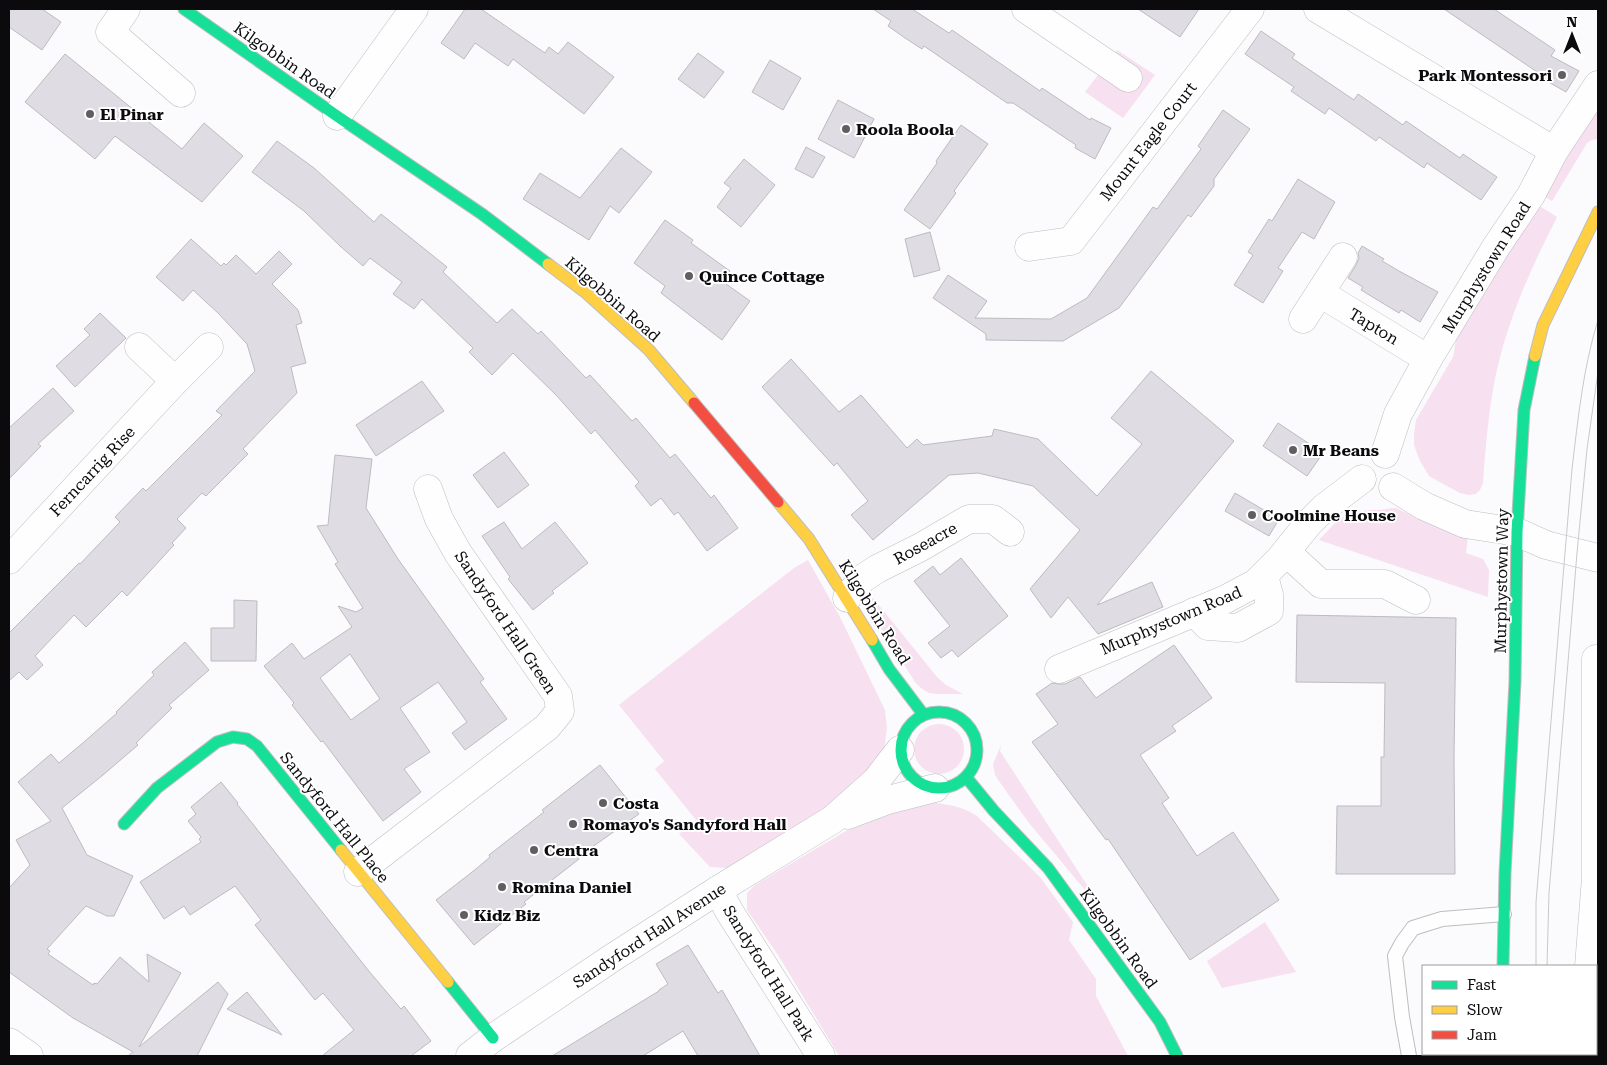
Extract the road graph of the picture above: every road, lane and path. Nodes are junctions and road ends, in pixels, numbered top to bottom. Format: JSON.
{"nodes":[{"id":1,"x":126,"y":9,"type":"edge"},
{"id":2,"x":184,"y":9,"type":"edge"},
{"id":3,"x":414,"y":9,"type":"edge"},
{"id":4,"x":1026,"y":9,"type":"edge"},
{"id":5,"x":1250,"y":9,"type":"edge"},
{"id":6,"x":1318,"y":9,"type":"edge"},
{"id":7,"x":1128,"y":78,"type":"dead end"},
{"id":8,"x":1598,"y":85,"type":"edge"},
{"id":9,"x":181,"y":93,"type":"dead end"},
{"id":10,"x":337,"y":116,"type":"junction"},
{"id":11,"x":1554,"y":151,"type":"junction"},
{"id":12,"x":1598,"y":212,"type":"edge"},
{"id":13,"x":1029,"y":246,"type":"dead end"},
{"id":14,"x":1343,"y":257,"type":"dead end"},
{"id":15,"x":1320,"y":293,"type":"junction"},
{"id":16,"x":1303,"y":319,"type":"dead end"},
{"id":17,"x":139,"y":347,"type":"dead end"},
{"id":18,"x":208,"y":347,"type":"dead end"},
{"id":19,"x":1428,"y":359,"type":"junction"},
{"id":20,"x":175,"y":381,"type":"junction"},
{"id":21,"x":1385,"y":454,"type":"junction"},
{"id":22,"x":1362,"y":480,"type":"junction"},
{"id":23,"x":1393,"y":488,"type":"junction"},
{"id":24,"x":428,"y":490,"type":"dead end"},
{"id":25,"x":1010,"y":532,"type":"dead end"},
{"id":26,"x":1517,"y":532,"type":"junction"},
{"id":27,"x":1286,"y":552,"type":"junction"},
{"id":28,"x":1598,"y":558,"type":"edge"},
{"id":29,"x":9,"y":560,"type":"edge"},
{"id":30,"x":847,"y":598,"type":"junction"},
{"id":31,"x":1416,"y":600,"type":"dead end"},
{"id":32,"x":1596,"y":659,"type":"dead end"},
{"id":33,"x":1059,"y":669,"type":"dead end"},
{"id":34,"x":923,"y":714,"type":"junction"},
{"id":35,"x":900,"y":750,"type":"junction"},
{"id":36,"x":966,"y":777,"type":"junction"},
{"id":37,"x":935,"y":788,"type":"junction"},
{"id":38,"x":832,"y":820,"type":"junction"},
{"id":39,"x":124,"y":824,"type":"dead end"},
{"id":40,"x":358,"y":872,"type":"junction"},
{"id":41,"x":1597,"y":879,"type":"edge"},
{"id":42,"x":718,"y":890,"type":"junction"},
{"id":43,"x":1504,"y":914,"type":"junction"},
{"id":44,"x":1503,"y":965,"type":"edge"},
{"id":45,"x":1589,"y":965,"type":"edge"},
{"id":46,"x":493,"y":1038,"type":"junction"},
{"id":47,"x":9,"y":1042,"type":"edge"},
{"id":48,"x":29,"y":1056,"type":"edge"},
{"id":49,"x":470,"y":1056,"type":"edge"},
{"id":50,"x":821,"y":1056,"type":"edge"},
{"id":51,"x":1177,"y":1056,"type":"edge"},
{"id":52,"x":1409,"y":1056,"type":"edge"}],
"edges":[{"from":1,"to":9,"type":"street"},
{"from":2,"to":10,"type":"street","name":"Kilgobbin Road"},
{"from":3,"to":10,"type":"street"},
{"from":4,"to":7,"type":"street"},
{"from":5,"to":13,"type":"street","name":"Mount Eagle Court"},
{"from":6,"to":11,"type":"street"},
{"from":8,"to":11,"type":"street","name":"Murphystown Road"},
{"from":10,"to":30,"type":"street","name":"Kilgobbin Road"},
{"from":11,"to":19,"type":"street","name":"Murphystown Road"},
{"from":12,"to":26,"type":"street","name":"Murphystown Way"},
{"from":14,"to":15,"type":"street"},
{"from":15,"to":16,"type":"street"},
{"from":15,"to":19,"type":"street","name":"Tapton"},
{"from":17,"to":20,"type":"street"},
{"from":18,"to":20,"type":"street","name":"Ferncarrig Rise"},
{"from":19,"to":21,"type":"street","name":"Murphystown Road"},
{"from":20,"to":29,"type":"street","name":"Ferncarrig Rise"},
{"from":21,"to":22,"type":"street"},
{"from":21,"to":23,"type":"street"},
{"from":22,"to":23,"type":"street"},
{"from":22,"to":27,"type":"street","name":"Murphystown Road"},
{"from":23,"to":26,"type":"street"},
{"from":24,"to":40,"type":"street","name":"Sandyford Hall Green"},
{"from":25,"to":30,"type":"street","name":"Roseacre"},
{"from":26,"to":28,"type":"street"},
{"from":26,"to":43,"type":"street","name":"Murphystown Way"},
{"from":27,"to":31,"type":"street"},
{"from":27,"to":33,"type":"street","name":"Murphystown Road"},
{"from":30,"to":34,"type":"street","name":"Kilgobbin Road"},
{"from":32,"to":41,"type":"street"},
{"from":34,"to":35,"type":"street"},
{"from":34,"to":36,"type":"street"},
{"from":35,"to":37,"type":"street"},
{"from":35,"to":38,"type":"street","name":"Sandyford Hall Avenue"},
{"from":36,"to":37,"type":"street"},
{"from":36,"to":51,"type":"street","name":"Kilgobbin Road"},
{"from":37,"to":38,"type":"street","name":"Sandyford Hall Avenue"},
{"from":38,"to":42,"type":"street","name":"Sandyford Hall Avenue"},
{"from":39,"to":40,"type":"street","name":"Sandyford Hall Place"},
{"from":40,"to":46,"type":"street","name":"Sandyford Hall Place"},
{"from":41,"to":45,"type":"street"},
{"from":42,"to":46,"type":"street","name":"Sandyford Hall Avenue"},
{"from":42,"to":50,"type":"street","name":"Sandyford Hall Park"},
{"from":43,"to":44,"type":"street","name":"Murphystown Way"},
{"from":43,"to":52,"type":"lane"},
{"from":46,"to":49,"type":"street","name":"Sandyford Hall Avenue"},
{"from":47,"to":48,"type":"street"}]}
